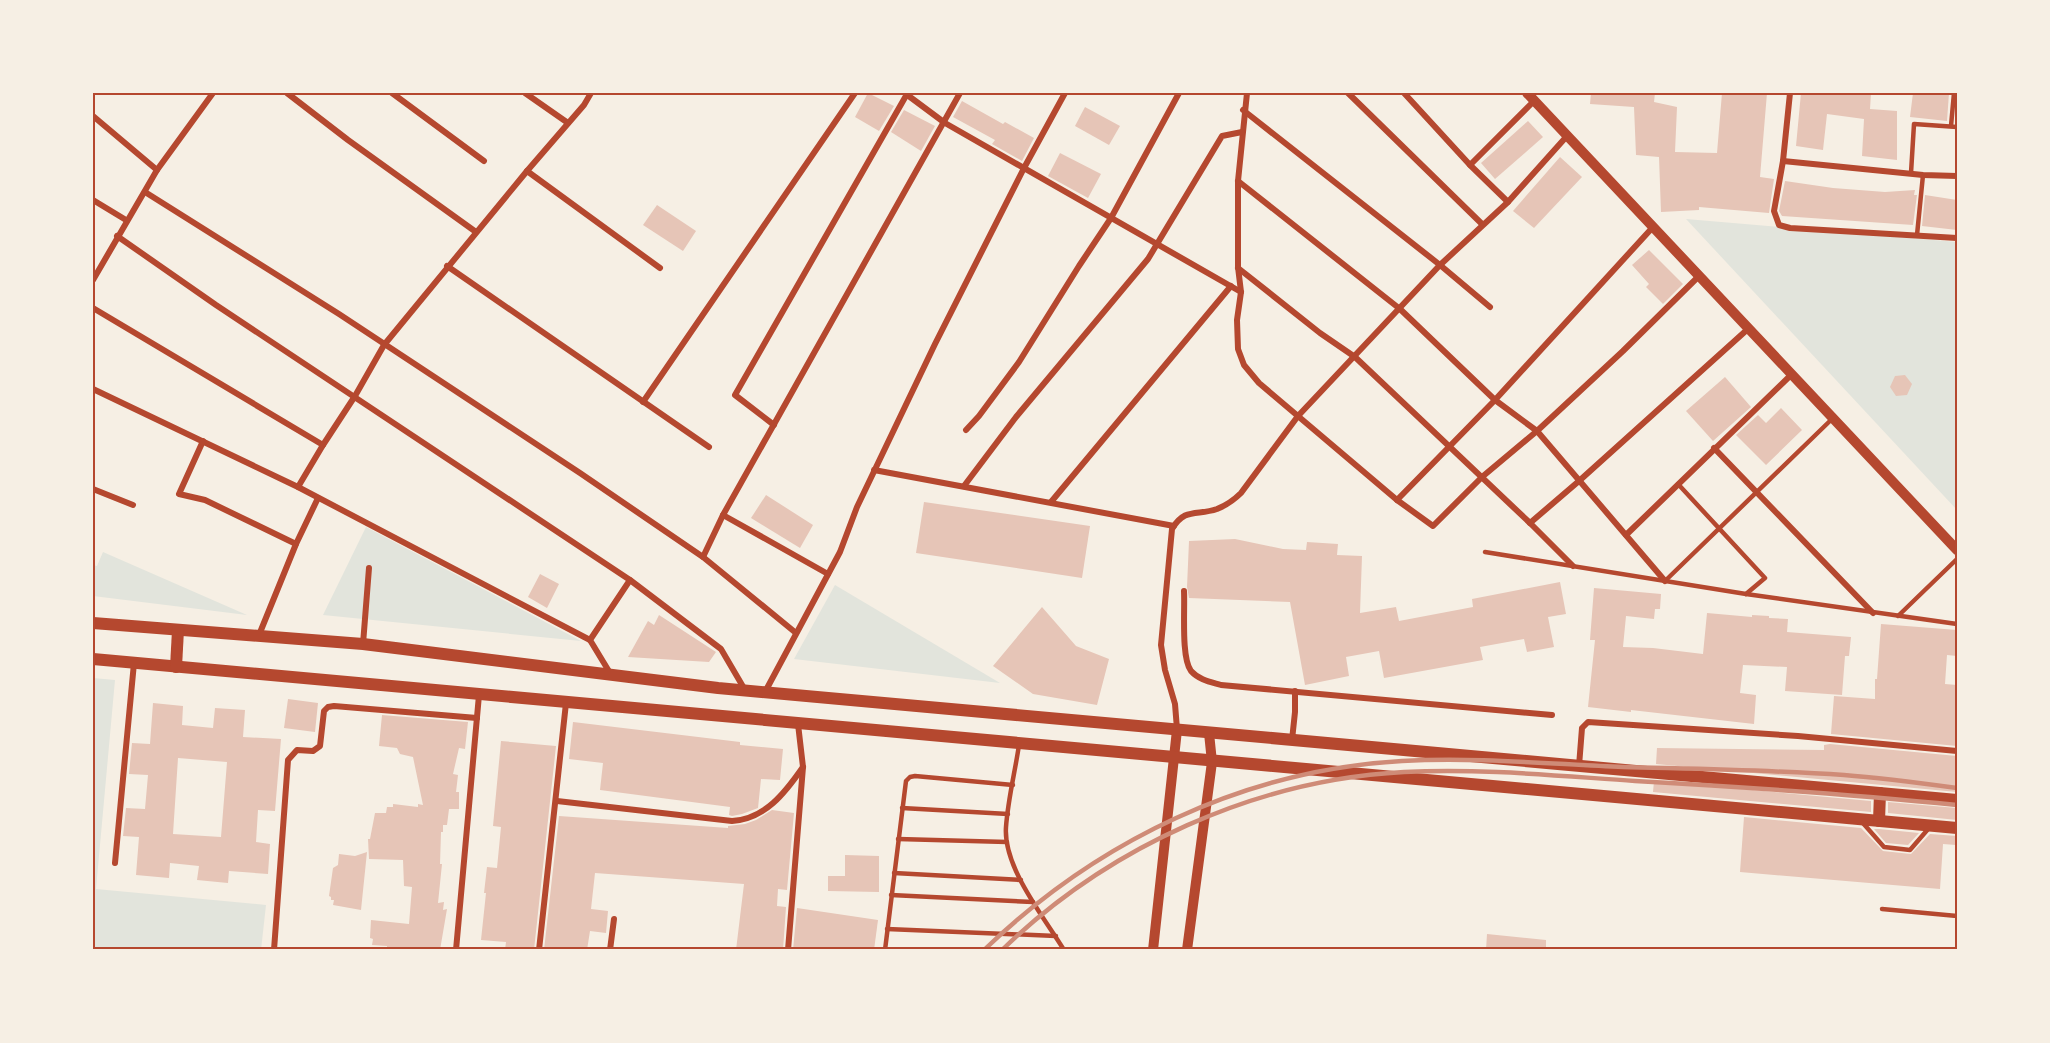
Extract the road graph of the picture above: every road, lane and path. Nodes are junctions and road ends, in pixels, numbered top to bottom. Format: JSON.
{"nodes":[{"id":1,"x":213,"y":93,"type":"edge"},
{"id":2,"x":287,"y":93,"type":"edge"},
{"id":3,"x":392,"y":93,"type":"edge"},
{"id":4,"x":525,"y":93,"type":"edge"},
{"id":5,"x":591,"y":93,"type":"edge"},
{"id":6,"x":855,"y":93,"type":"edge"},
{"id":7,"x":960,"y":93,"type":"edge"},
{"id":8,"x":1065,"y":93,"type":"edge"},
{"id":9,"x":1179,"y":93,"type":"edge"},
{"id":10,"x":1247,"y":93,"type":"edge"},
{"id":11,"x":1348,"y":93,"type":"edge"},
{"id":12,"x":1404,"y":93,"type":"edge"},
{"id":13,"x":1790,"y":93,"type":"edge"},
{"id":14,"x":1954,"y":93,"type":"edge"},
{"id":15,"x":907,"y":94,"type":"edge"},
{"id":16,"x":1531,"y":97,"type":"edge"},
{"id":17,"x":1244,"y":110,"type":"junction"},
{"id":18,"x":93,"y":116,"type":"edge"},
{"id":19,"x":568,"y":123,"type":"junction"},
{"id":20,"x":945,"y":123,"type":"junction"},
{"id":21,"x":1954,"y":127,"type":"edge"},
{"id":22,"x":1242,"y":132,"type":"junction"},
{"id":23,"x":1567,"y":136,"type":"junction"},
{"id":24,"x":1783,"y":161,"type":"junction"},
{"id":25,"x":484,"y":162,"type":"dead end"},
{"id":26,"x":1470,"y":165,"type":"junction"},
{"id":27,"x":1024,"y":168,"type":"junction"},
{"id":28,"x":157,"y":170,"type":"junction"},
{"id":29,"x":527,"y":171,"type":"junction"},
{"id":30,"x":1911,"y":173,"type":"junction"},
{"id":31,"x":1923,"y":175,"type":"junction"},
{"id":32,"x":1957,"y":176,"type":"edge"},
{"id":33,"x":1238,"y":181,"type":"junction"},
{"id":34,"x":146,"y":192,"type":"junction"},
{"id":35,"x":93,"y":201,"type":"edge"},
{"id":36,"x":1508,"y":202,"type":"junction"},
{"id":37,"x":1112,"y":218,"type":"junction"},
{"id":38,"x":126,"y":220,"type":"junction"},
{"id":39,"x":1482,"y":224,"type":"junction"},
{"id":40,"x":1653,"y":227,"type":"junction"},
{"id":41,"x":476,"y":232,"type":"junction"},
{"id":42,"x":1917,"y":235,"type":"junction"},
{"id":43,"x":117,"y":236,"type":"junction"},
{"id":44,"x":1957,"y":238,"type":"edge"},
{"id":45,"x":1158,"y":244,"type":"junction"},
{"id":46,"x":1440,"y":265,"type":"junction"},
{"id":47,"x":447,"y":266,"type":"junction"},
{"id":48,"x":1238,"y":267,"type":"junction"},
{"id":49,"x":660,"y":268,"type":"dead end"},
{"id":50,"x":1699,"y":276,"type":"junction"},
{"id":51,"x":93,"y":280,"type":"edge"},
{"id":52,"x":1231,"y":286,"type":"junction"},
{"id":53,"x":1241,"y":292,"type":"junction"},
{"id":54,"x":1490,"y":307,"type":"dead end"},
{"id":55,"x":93,"y":308,"type":"edge"},
{"id":56,"x":1400,"y":309,"type":"junction"},
{"id":57,"x":1749,"y":328,"type":"junction"},
{"id":58,"x":384,"y":345,"type":"junction"},
{"id":59,"x":1355,"y":357,"type":"junction"},
{"id":60,"x":1792,"y":374,"type":"junction"},
{"id":61,"x":93,"y":389,"type":"edge"},
{"id":62,"x":355,"y":396,"type":"junction"},
{"id":63,"x":1495,"y":400,"type":"junction"},
{"id":64,"x":643,"y":402,"type":"junction"},
{"id":65,"x":1298,"y":417,"type":"junction"},
{"id":66,"x":1833,"y":418,"type":"junction"},
{"id":67,"x":774,"y":425,"type":"junction"},
{"id":68,"x":966,"y":430,"type":"dead end"},
{"id":69,"x":1537,"y":431,"type":"junction"},
{"id":70,"x":203,"y":441,"type":"junction"},
{"id":71,"x":323,"y":445,"type":"junction"},
{"id":72,"x":1449,"y":446,"type":"junction"},
{"id":73,"x":709,"y":447,"type":"dead end"},
{"id":74,"x":1714,"y":448,"type":"junction"},
{"id":75,"x":874,"y":470,"type":"junction"},
{"id":76,"x":1482,"y":477,"type":"junction"},
{"id":77,"x":1579,"y":481,"type":"junction"},
{"id":78,"x":1678,"y":484,"type":"junction"},
{"id":79,"x":964,"y":486,"type":"junction"},
{"id":80,"x":298,"y":487,"type":"junction"},
{"id":81,"x":93,"y":489,"type":"edge"},
{"id":82,"x":1756,"y":493,"type":"junction"},
{"id":83,"x":318,"y":498,"type":"junction"},
{"id":84,"x":1397,"y":500,"type":"junction"},
{"id":85,"x":1051,"y":502,"type":"junction"},
{"id":86,"x":133,"y":506,"type":"dead end"},
{"id":87,"x":723,"y":514,"type":"junction"},
{"id":88,"x":1530,"y":523,"type":"junction"},
{"id":89,"x":1174,"y":526,"type":"junction"},
{"id":90,"x":1720,"y":530,"type":"junction"},
{"id":91,"x":1626,"y":534,"type":"junction"},
{"id":92,"x":296,"y":544,"type":"junction"},
{"id":93,"x":1957,"y":550,"type":"edge"},
{"id":94,"x":1485,"y":552,"type":"dead end"},
{"id":95,"x":703,"y":557,"type":"junction"},
{"id":96,"x":1957,"y":559,"type":"edge"},
{"id":97,"x":1573,"y":566,"type":"junction"},
{"id":98,"x":369,"y":568,"type":"dead end"},
{"id":99,"x":828,"y":574,"type":"junction"},
{"id":100,"x":630,"y":580,"type":"junction"},
{"id":101,"x":1665,"y":581,"type":"junction"},
{"id":102,"x":1184,"y":591,"type":"dead end"},
{"id":103,"x":1746,"y":594,"type":"junction"},
{"id":104,"x":1872,"y":613,"type":"junction"},
{"id":105,"x":1898,"y":616,"type":"junction"},
{"id":106,"x":93,"y":623,"type":"edge"},
{"id":107,"x":1957,"y":624,"type":"edge"},
{"id":108,"x":178,"y":630,"type":"junction"},
{"id":109,"x":796,"y":633,"type":"junction"},
{"id":110,"x":259,"y":636,"type":"junction"},
{"id":111,"x":590,"y":640,"type":"junction"},
{"id":112,"x":363,"y":644,"type":"junction"},
{"id":113,"x":93,"y":660,"type":"edge"},
{"id":114,"x":134,"y":663,"type":"junction"},
{"id":115,"x":176,"y":667,"type":"junction"},
{"id":116,"x":611,"y":675,"type":"junction"},
{"id":117,"x":746,"y":691,"type":"junction"},
{"id":118,"x":1295,"y":691,"type":"junction"},
{"id":119,"x":764,"y":693,"type":"junction"},
{"id":120,"x":479,"y":695,"type":"junction"},
{"id":121,"x":566,"y":703,"type":"junction"},
{"id":122,"x":1552,"y":715,"type":"dead end"},
{"id":123,"x":477,"y":718,"type":"junction"},
{"id":124,"x":798,"y":724,"type":"junction"},
{"id":125,"x":1177,"y":730,"type":"junction"},
{"id":126,"x":1209,"y":733,"type":"junction"},
{"id":127,"x":1292,"y":740,"type":"junction"},
{"id":128,"x":1019,"y":745,"type":"junction"},
{"id":129,"x":1957,"y":751,"type":"edge"},
{"id":130,"x":1174,"y":758,"type":"junction"},
{"id":131,"x":1212,"y":762,"type":"junction"},
{"id":132,"x":1579,"y":766,"type":"junction"},
{"id":133,"x":803,"y":768,"type":"junction"},
{"id":134,"x":1013,"y":785,"type":"junction"},
{"id":135,"x":1880,"y":793,"type":"junction"},
{"id":136,"x":1957,"y":800,"type":"edge"},
{"id":137,"x":556,"y":801,"type":"junction"},
{"id":138,"x":902,"y":808,"type":"junction"},
{"id":139,"x":1008,"y":814,"type":"junction"},
{"id":140,"x":1861,"y":820,"type":"junction"},
{"id":141,"x":1879,"y":821,"type":"junction"},
{"id":142,"x":1931,"y":826,"type":"junction"},
{"id":143,"x":1957,"y":828,"type":"edge"},
{"id":144,"x":898,"y":839,"type":"junction"},
{"id":145,"x":1006,"y":842,"type":"junction"},
{"id":146,"x":115,"y":863,"type":"dead end"},
{"id":147,"x":894,"y":873,"type":"junction"},
{"id":148,"x":1022,"y":880,"type":"junction"},
{"id":149,"x":891,"y":895,"type":"junction"},
{"id":150,"x":1033,"y":902,"type":"junction"},
{"id":151,"x":1882,"y":909,"type":"dead end"},
{"id":152,"x":1957,"y":916,"type":"edge"},
{"id":153,"x":614,"y":920,"type":"dead end"},
{"id":154,"x":887,"y":929,"type":"junction"},
{"id":155,"x":1056,"y":936,"type":"junction"},
{"id":156,"x":274,"y":950,"type":"edge"},
{"id":157,"x":456,"y":950,"type":"edge"},
{"id":158,"x":539,"y":950,"type":"edge"},
{"id":159,"x":610,"y":950,"type":"edge"},
{"id":160,"x":788,"y":950,"type":"edge"},
{"id":161,"x":885,"y":950,"type":"edge"},
{"id":162,"x":1064,"y":950,"type":"edge"},
{"id":163,"x":1153,"y":950,"type":"edge"},
{"id":164,"x":1187,"y":950,"type":"edge"}],
"edges":[{"from":1,"to":28,"type":"street"},
{"from":2,"to":41,"type":"street"},
{"from":3,"to":25,"type":"street"},
{"from":4,"to":19,"type":"street"},
{"from":5,"to":19,"type":"street"},
{"from":6,"to":64,"type":"street"},
{"from":7,"to":20,"type":"street"},
{"from":8,"to":27,"type":"street"},
{"from":9,"to":37,"type":"street"},
{"from":10,"to":17,"type":"street"},
{"from":11,"to":39,"type":"street"},
{"from":12,"to":26,"type":"street"},
{"from":13,"to":24,"type":"street"},
{"from":14,"to":21,"type":"lane"},
{"from":15,"to":20,"type":"street"},
{"from":15,"to":67,"type":"street"},
{"from":16,"to":23,"type":"street"},
{"from":16,"to":26,"type":"street"},
{"from":17,"to":22,"type":"street"},
{"from":17,"to":46,"type":"street"},
{"from":18,"to":28,"type":"street"},
{"from":19,"to":29,"type":"street"},
{"from":20,"to":27,"type":"street"},
{"from":20,"to":67,"type":"street"},
{"from":21,"to":30,"type":"lane"},
{"from":22,"to":33,"type":"street"},
{"from":22,"to":45,"type":"street"},
{"from":23,"to":36,"type":"street"},
{"from":23,"to":40,"type":"street"},
{"from":24,"to":30,"type":"street"},
{"from":24,"to":42,"type":"street"},
{"from":26,"to":36,"type":"street"},
{"from":27,"to":37,"type":"street"},
{"from":27,"to":75,"type":"street"},
{"from":28,"to":34,"type":"street"},
{"from":29,"to":41,"type":"street"},
{"from":29,"to":49,"type":"street"},
{"from":30,"to":31,"type":"street"},
{"from":31,"to":32,"type":"street"},
{"from":31,"to":42,"type":"lane"},
{"from":33,"to":48,"type":"street"},
{"from":33,"to":56,"type":"street"},
{"from":34,"to":38,"type":"street"},
{"from":34,"to":58,"type":"street"},
{"from":35,"to":38,"type":"street"},
{"from":36,"to":39,"type":"street"},
{"from":37,"to":45,"type":"street"},
{"from":37,"to":68,"type":"street"},
{"from":38,"to":43,"type":"street"},
{"from":39,"to":46,"type":"street"},
{"from":40,"to":50,"type":"street"},
{"from":40,"to":63,"type":"street"},
{"from":41,"to":47,"type":"street"},
{"from":42,"to":44,"type":"street"},
{"from":43,"to":51,"type":"street"},
{"from":43,"to":62,"type":"street"},
{"from":45,"to":52,"type":"street"},
{"from":45,"to":79,"type":"street"},
{"from":46,"to":54,"type":"street"},
{"from":46,"to":56,"type":"street"},
{"from":47,"to":58,"type":"street"},
{"from":47,"to":64,"type":"street"},
{"from":48,"to":53,"type":"street"},
{"from":48,"to":59,"type":"street"},
{"from":50,"to":57,"type":"street"},
{"from":50,"to":69,"type":"street"},
{"from":52,"to":53,"type":"street"},
{"from":52,"to":85,"type":"street"},
{"from":53,"to":65,"type":"street"},
{"from":55,"to":71,"type":"street"},
{"from":56,"to":59,"type":"street"},
{"from":56,"to":63,"type":"street"},
{"from":57,"to":60,"type":"street"},
{"from":57,"to":77,"type":"street"},
{"from":58,"to":62,"type":"street"},
{"from":58,"to":95,"type":"street"},
{"from":59,"to":65,"type":"street"},
{"from":59,"to":72,"type":"street"},
{"from":60,"to":66,"type":"street"},
{"from":60,"to":74,"type":"street"},
{"from":61,"to":70,"type":"street"},
{"from":62,"to":71,"type":"street"},
{"from":62,"to":100,"type":"street"},
{"from":63,"to":69,"type":"street"},
{"from":63,"to":72,"type":"street"},
{"from":64,"to":73,"type":"street"},
{"from":65,"to":84,"type":"street"},
{"from":65,"to":89,"type":"street"},
{"from":66,"to":82,"type":"lane"},
{"from":66,"to":93,"type":"street"},
{"from":67,"to":87,"type":"street"},
{"from":69,"to":76,"type":"street"},
{"from":69,"to":77,"type":"street"},
{"from":70,"to":80,"type":"street"},
{"from":70,"to":92,"type":"street"},
{"from":71,"to":80,"type":"street"},
{"from":72,"to":76,"type":"street"},
{"from":72,"to":84,"type":"street"},
{"from":74,"to":78,"type":"street"},
{"from":74,"to":82,"type":"street"},
{"from":75,"to":79,"type":"street"},
{"from":75,"to":99,"type":"street"},
{"from":76,"to":84,"type":"street"},
{"from":76,"to":88,"type":"street"},
{"from":77,"to":88,"type":"street"},
{"from":77,"to":91,"type":"street"},
{"from":78,"to":90,"type":"lane"},
{"from":78,"to":91,"type":"street"},
{"from":79,"to":85,"type":"street"},
{"from":80,"to":83,"type":"street"},
{"from":81,"to":86,"type":"street"},
{"from":82,"to":90,"type":"lane"},
{"from":82,"to":104,"type":"street"},
{"from":83,"to":92,"type":"street"},
{"from":83,"to":111,"type":"street"},
{"from":85,"to":89,"type":"street"},
{"from":87,"to":95,"type":"street"},
{"from":87,"to":99,"type":"street"},
{"from":88,"to":97,"type":"street"},
{"from":89,"to":125,"type":"street"},
{"from":90,"to":101,"type":"lane"},
{"from":90,"to":103,"type":"lane"},
{"from":91,"to":101,"type":"street"},
{"from":92,"to":110,"type":"street"},
{"from":94,"to":97,"type":"lane"},
{"from":95,"to":109,"type":"street"},
{"from":96,"to":105,"type":"lane"},
{"from":97,"to":101,"type":"lane"},
{"from":98,"to":112,"type":"street"},
{"from":99,"to":109,"type":"street"},
{"from":100,"to":111,"type":"street"},
{"from":100,"to":117,"type":"street"},
{"from":101,"to":103,"type":"lane"},
{"from":102,"to":118,"type":"street"},
{"from":103,"to":104,"type":"lane"},
{"from":104,"to":105,"type":"lane"},
{"from":105,"to":107,"type":"lane"},
{"from":106,"to":108,"type":"main road"},
{"from":108,"to":110,"type":"main road"},
{"from":108,"to":115,"type":"main road"},
{"from":109,"to":119,"type":"street"},
{"from":110,"to":112,"type":"main road"},
{"from":111,"to":116,"type":"street"},
{"from":112,"to":116,"type":"main road"},
{"from":113,"to":114,"type":"main road"},
{"from":114,"to":115,"type":"main road"},
{"from":114,"to":146,"type":"street"},
{"from":115,"to":120,"type":"main road"},
{"from":116,"to":117,"type":"main road"},
{"from":117,"to":119,"type":"main road"},
{"from":118,"to":122,"type":"street"},
{"from":118,"to":127,"type":"street"},
{"from":119,"to":125,"type":"main road"},
{"from":120,"to":121,"type":"main road"},
{"from":120,"to":123,"type":"street"},
{"from":121,"to":124,"type":"main road"},
{"from":121,"to":137,"type":"street"},
{"from":123,"to":156,"type":"street"},
{"from":123,"to":157,"type":"street"},
{"from":124,"to":128,"type":"main road"},
{"from":124,"to":133,"type":"street"},
{"from":125,"to":126,"type":"main road"},
{"from":125,"to":130,"type":"street"},
{"from":126,"to":127,"type":"main road"},
{"from":126,"to":131,"type":"street"},
{"from":127,"to":132,"type":"main road"},
{"from":128,"to":130,"type":"main road"},
{"from":128,"to":134,"type":"lane"},
{"from":129,"to":132,"type":"street"},
{"from":130,"to":131,"type":"main road"},
{"from":130,"to":163,"type":"street"},
{"from":131,"to":140,"type":"main road"},
{"from":131,"to":164,"type":"street"},
{"from":132,"to":135,"type":"main road"},
{"from":133,"to":137,"type":"street"},
{"from":133,"to":160,"type":"street"},
{"from":134,"to":138,"type":"lane"},
{"from":134,"to":139,"type":"lane"},
{"from":135,"to":136,"type":"main road"},
{"from":135,"to":141,"type":"main road"},
{"from":137,"to":158,"type":"street"},
{"from":138,"to":139,"type":"lane"},
{"from":138,"to":144,"type":"lane"},
{"from":139,"to":145,"type":"lane"},
{"from":140,"to":141,"type":"main road"},
{"from":140,"to":142,"type":"lane"},
{"from":141,"to":142,"type":"main road"},
{"from":142,"to":143,"type":"main road"},
{"from":144,"to":145,"type":"lane"},
{"from":144,"to":147,"type":"lane"},
{"from":145,"to":148,"type":"lane"},
{"from":147,"to":148,"type":"lane"},
{"from":147,"to":149,"type":"lane"},
{"from":148,"to":150,"type":"lane"},
{"from":149,"to":150,"type":"lane"},
{"from":149,"to":154,"type":"lane"},
{"from":150,"to":155,"type":"lane"},
{"from":151,"to":152,"type":"lane"},
{"from":153,"to":159,"type":"street"},
{"from":154,"to":155,"type":"lane"},
{"from":154,"to":161,"type":"lane"},
{"from":155,"to":162,"type":"lane"}]}
